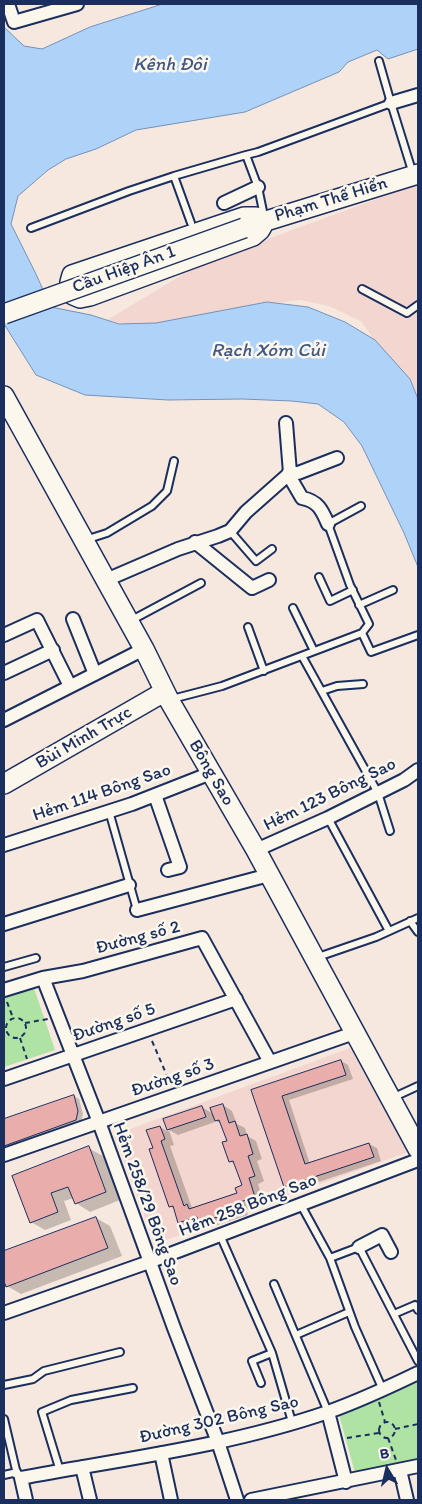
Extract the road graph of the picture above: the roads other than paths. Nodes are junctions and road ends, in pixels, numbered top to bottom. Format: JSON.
{"nodes":[{"id":1,"x":8,"y":4,"type":"edge"},
{"id":2,"x":77,"y":4,"type":"edge"},
{"id":3,"x":379,"y":60,"type":"dead end"},
{"id":4,"x":418,"y":94,"type":"edge"},
{"id":5,"x":391,"y":103,"type":"junction"},
{"id":6,"x":246,"y":155,"type":"junction"},
{"id":7,"x":416,"y":174,"type":"edge"},
{"id":8,"x":174,"y":176,"type":"junction"},
{"id":9,"x":258,"y":187,"type":"junction"},
{"id":10,"x":224,"y":203,"type":"dead end"},
{"id":11,"x":265,"y":221,"type":"junction"},
{"id":12,"x":191,"y":223,"type":"dead end"},
{"id":13,"x":31,"y":228,"type":"dead end"},
{"id":14,"x":244,"y":228,"type":"joint"},
{"id":15,"x":362,"y":290,"type":"dead end"},
{"id":16,"x":418,"y":305,"type":"edge"},
{"id":17,"x":4,"y":314,"type":"edge"},
{"id":18,"x":4,"y":399,"type":"edge"},
{"id":19,"x":286,"y":423,"type":"dead end"},
{"id":20,"x":337,"y":458,"type":"dead end"},
{"id":21,"x":174,"y":461,"type":"dead end"},
{"id":22,"x":289,"y":474,"type":"junction"},
{"id":23,"x":361,"y":506,"type":"dead end"},
{"id":24,"x":328,"y":524,"type":"junction"},
{"id":25,"x":230,"y":531,"type":"junction"},
{"id":26,"x":84,"y":541,"type":"junction"},
{"id":27,"x":195,"y":542,"type":"junction"},
{"id":28,"x":272,"y":549,"type":"dead end"},
{"id":29,"x":319,"y":577,"type":"dead end"},
{"id":30,"x":106,"y":580,"type":"junction"},
{"id":31,"x":269,"y":580,"type":"dead end"},
{"id":32,"x":201,"y":583,"type":"dead end"},
{"id":33,"x":353,"y":590,"type":"junction"},
{"id":34,"x":393,"y":590,"type":"dead end"},
{"id":35,"x":359,"y":605,"type":"junction"},
{"id":36,"x":293,"y":608,"type":"dead end"},
{"id":37,"x":73,"y":619,"type":"dead end"},
{"id":38,"x":129,"y":622,"type":"junction"},
{"id":39,"x":248,"y":627,"type":"dead end"},
{"id":40,"x":362,"y":633,"type":"junction"},
{"id":41,"x":4,"y":635,"type":"edge"},
{"id":42,"x":418,"y":635,"type":"edge"},
{"id":43,"x":144,"y":649,"type":"junction"},
{"id":44,"x":53,"y":650,"type":"junction"},
{"id":45,"x":314,"y":651,"type":"junction"},
{"id":46,"x":302,"y":656,"type":"junction"},
{"id":47,"x":264,"y":671,"type":"junction"},
{"id":48,"x":4,"y":672,"type":"edge"},
{"id":49,"x":96,"y":674,"type":"junction"},
{"id":50,"x":363,"y":684,"type":"dead end"},
{"id":51,"x":70,"y":686,"type":"junction"},
{"id":52,"x":322,"y":691,"type":"junction"},
{"id":53,"x":167,"y":696,"type":"junction"},
{"id":54,"x":4,"y":720,"type":"edge"},
{"id":55,"x":418,"y":770,"type":"edge"},
{"id":56,"x":211,"y":773,"type":"junction"},
{"id":57,"x":4,"y":784,"type":"edge"},
{"id":58,"x":378,"y":793,"type":"junction"},
{"id":59,"x":155,"y":795,"type":"junction"},
{"id":60,"x":109,"y":811,"type":"junction"},
{"id":61,"x":328,"y":818,"type":"junction"},
{"id":62,"x":390,"y":831,"type":"dead end"},
{"id":63,"x":4,"y":845,"type":"edge"},
{"id":64,"x":256,"y":850,"type":"junction"},
{"id":65,"x":168,"y":870,"type":"dead end"},
{"id":66,"x":269,"y":875,"type":"junction"},
{"id":67,"x":130,"y":885,"type":"junction"},
{"id":68,"x":137,"y":910,"type":"joint"},
{"id":69,"x":418,"y":918,"type":"edge"},
{"id":70,"x":410,"y":921,"type":"junction"},
{"id":71,"x":4,"y":924,"type":"edge"},
{"id":72,"x":389,"y":931,"type":"junction"},
{"id":73,"x":418,"y":932,"type":"edge"},
{"id":74,"x":36,"y":958,"type":"dead end"},
{"id":75,"x":314,"y":959,"type":"junction"},
{"id":76,"x":4,"y":967,"type":"edge"},
{"id":77,"x":43,"y":978,"type":"junction"},
{"id":78,"x":5,"y":996,"type":"edge"},
{"id":79,"x":236,"y":999,"type":"junction"},
{"id":80,"x":354,"y":1033,"type":"junction"},
{"id":81,"x":73,"y":1056,"type":"junction"},
{"id":82,"x":270,"y":1062,"type":"junction"},
{"id":83,"x":4,"y":1079,"type":"edge"},
{"id":84,"x":418,"y":1086,"type":"edge"},
{"id":85,"x":390,"y":1098,"type":"junction"},
{"id":86,"x":99,"y":1122,"type":"junction"},
{"id":87,"x":418,"y":1148,"type":"edge"},
{"id":88,"x":4,"y":1155,"type":"edge"},
{"id":89,"x":418,"y":1160,"type":"edge"},
{"id":90,"x":301,"y":1205,"type":"junction"},
{"id":91,"x":220,"y":1235,"type":"junction"},
{"id":92,"x":359,"y":1247,"type":"junction"},
{"id":93,"x":391,"y":1252,"type":"dead end"},
{"id":94,"x":330,"y":1258,"type":"junction"},
{"id":95,"x":150,"y":1262,"type":"junction"},
{"id":96,"x":274,"y":1284,"type":"dead end"},
{"id":97,"x":418,"y":1310,"type":"edge"},
{"id":98,"x":349,"y":1312,"type":"junction"},
{"id":99,"x":4,"y":1314,"type":"edge"},
{"id":100,"x":394,"y":1314,"type":"junction"},
{"id":101,"x":296,"y":1335,"type":"junction"},
{"id":102,"x":418,"y":1340,"type":"edge"},
{"id":103,"x":410,"y":1345,"type":"junction"},
{"id":104,"x":120,"y":1352,"type":"dead end"},
{"id":105,"x":272,"y":1353,"type":"junction"},
{"id":106,"x":418,"y":1360,"type":"edge"},
{"id":107,"x":418,"y":1373,"type":"edge"},
{"id":108,"x":261,"y":1383,"type":"dead end"},
{"id":109,"x":4,"y":1385,"type":"edge"},
{"id":110,"x":133,"y":1388,"type":"dead end"},
{"id":111,"x":380,"y":1391,"type":"junction"},
{"id":112,"x":328,"y":1412,"type":"junction"},
{"id":113,"x":4,"y":1419,"type":"edge"},
{"id":114,"x":292,"y":1422,"type":"junction"},
{"id":115,"x":218,"y":1442,"type":"junction"},
{"id":116,"x":161,"y":1453,"type":"junction"},
{"id":117,"x":418,"y":1466,"type":"edge"},
{"id":118,"x":82,"y":1467,"type":"junction"},
{"id":119,"x":400,"y":1470,"type":"junction"},
{"id":120,"x":60,"y":1471,"type":"junction"},
{"id":121,"x":4,"y":1475,"type":"edge"},
{"id":122,"x":21,"y":1478,"type":"junction"},
{"id":123,"x":346,"y":1482,"type":"junction"},
{"id":124,"x":26,"y":1500,"type":"edge"},
{"id":125,"x":90,"y":1500,"type":"edge"},
{"id":126,"x":171,"y":1500,"type":"edge"},
{"id":127,"x":237,"y":1500,"type":"edge"},
{"id":128,"x":251,"y":1500,"type":"edge"},
{"id":129,"x":407,"y":1500,"type":"edge"}],
"edges":[{"from":1,"to":2,"type":"street"},
{"from":3,"to":5,"type":"lane"},
{"from":4,"to":5,"type":"street"},
{"from":5,"to":6,"type":"lane"},
{"from":5,"to":7,"type":"lane"},
{"from":6,"to":8,"type":"lane"},
{"from":6,"to":9,"type":"lane"},
{"from":7,"to":11,"type":"street","name":"Phạm Thế Hiển"},
{"from":8,"to":12,"type":"lane"},
{"from":8,"to":13,"type":"lane"},
{"from":9,"to":10,"type":"street"},
{"from":9,"to":11,"type":"lane"},
{"from":11,"to":11,"type":"street"},
{"from":11,"to":14,"type":"street","name":"Phạm Thế Hiển"},
{"from":14,"to":17,"type":"street","name":"Cầu Hiệp Ân 1","bridge":true},
{"from":15,"to":16,"type":"lane"},
{"from":18,"to":26,"type":"street","name":"Bông Sao"},
{"from":19,"to":22,"type":"street"},
{"from":20,"to":22,"type":"street"},
{"from":21,"to":26,"type":"lane"},
{"from":22,"to":24,"type":"street"},
{"from":22,"to":25,"type":"street"},
{"from":23,"to":24,"type":"lane"},
{"from":24,"to":33,"type":"lane"},
{"from":25,"to":27,"type":"street"},
{"from":25,"to":28,"type":"lane"},
{"from":26,"to":30,"type":"street","name":"Bông Sao"},
{"from":27,"to":30,"type":"street"},
{"from":27,"to":31,"type":"street"},
{"from":29,"to":33,"type":"lane"},
{"from":30,"to":38,"type":"street","name":"Bông Sao"},
{"from":32,"to":38,"type":"lane"},
{"from":33,"to":35,"type":"lane"},
{"from":34,"to":35,"type":"lane"},
{"from":35,"to":40,"type":"lane"},
{"from":36,"to":45,"type":"lane"},
{"from":37,"to":49,"type":"street"},
{"from":38,"to":43,"type":"street","name":"Bông Sao"},
{"from":39,"to":47,"type":"lane"},
{"from":40,"to":42,"type":"lane"},
{"from":40,"to":45,"type":"lane"},
{"from":41,"to":44,"type":"street"},
{"from":43,"to":49,"type":"street"},
{"from":43,"to":53,"type":"street","name":"Bông Sao"},
{"from":44,"to":48,"type":"street"},
{"from":44,"to":51,"type":"street"},
{"from":45,"to":46,"type":"lane"},
{"from":46,"to":47,"type":"lane"},
{"from":46,"to":52,"type":"lane"},
{"from":47,"to":53,"type":"lane"},
{"from":49,"to":51,"type":"street"},
{"from":50,"to":52,"type":"lane"},
{"from":51,"to":54,"type":"street"},
{"from":52,"to":58,"type":"lane"},
{"from":53,"to":56,"type":"street","name":"Bông Sao"},
{"from":53,"to":57,"type":"street","name":"Bùi Minh Trực"},
{"from":55,"to":58,"type":"street","name":"Hẻm 123 Bông Sao"},
{"from":56,"to":59,"type":"street","name":"Hẻm 114 Bông Sao"},
{"from":56,"to":64,"type":"street","name":"Bông Sao"},
{"from":58,"to":61,"type":"street","name":"Hẻm 123 Bông Sao"},
{"from":58,"to":62,"type":"lane"},
{"from":59,"to":60,"type":"street","name":"Hẻm 114 Bông Sao"},
{"from":59,"to":65,"type":"street"},
{"from":60,"to":63,"type":"street","name":"Hẻm 114 Bông Sao"},
{"from":60,"to":67,"type":"lane"},
{"from":61,"to":64,"type":"street","name":"Hẻm 123 Bông Sao"},
{"from":61,"to":72,"type":"lane"},
{"from":64,"to":66,"type":"street","name":"Bông Sao"},
{"from":66,"to":68,"type":"street"},
{"from":66,"to":75,"type":"street","name":"Bông Sao"},
{"from":67,"to":68,"type":"lane"},
{"from":67,"to":71,"type":"street"},
{"from":69,"to":70,"type":"lane"},
{"from":70,"to":72,"type":"lane"},
{"from":70,"to":73,"type":"lane"},
{"from":72,"to":75,"type":"lane"},
{"from":74,"to":76,"type":"lane"},
{"from":75,"to":80,"type":"street","name":"Bông Sao"},
{"from":77,"to":78,"type":"street","name":"Đường số 2"},
{"from":77,"to":79,"type":"street","name":"Đường số 2"},
{"from":77,"to":81,"type":"street","name":"Hẻm 258/29 Bông Sao"},
{"from":79,"to":81,"type":"street","name":"Đường số 5"},
{"from":79,"to":82,"type":"street","name":"Đường số 2"},
{"from":80,"to":82,"type":"street","name":"Đường số 3"},
{"from":80,"to":85,"type":"street","name":"Bông Sao"},
{"from":81,"to":83,"type":"street","name":"Đường số 5"},
{"from":81,"to":86,"type":"street","name":"Hẻm 258/29 Bông Sao"},
{"from":82,"to":86,"type":"street","name":"Đường số 3"},
{"from":84,"to":85,"type":"lane"},
{"from":85,"to":87,"type":"street","name":"Bông Sao"},
{"from":86,"to":88,"type":"street","name":"Đường số 3"},
{"from":86,"to":95,"type":"street","name":"Hẻm 258/29 Bông Sao"},
{"from":89,"to":90,"type":"street","name":"Hẻm 258 Bông Sao"},
{"from":90,"to":91,"type":"street","name":"Hẻm 258 Bông Sao"},
{"from":90,"to":94,"type":"lane"},
{"from":91,"to":95,"type":"street","name":"Hẻm 258 Bông Sao"},
{"from":91,"to":105,"type":"lane"},
{"from":92,"to":93,"type":"street"},
{"from":92,"to":94,"type":"lane"},
{"from":92,"to":100,"type":"lane"},
{"from":94,"to":98,"type":"lane"},
{"from":95,"to":99,"type":"street","name":"Hẻm 258 Bông Sao"},
{"from":95,"to":115,"type":"street","name":"Hẻm 258/29 Bông Sao"},
{"from":96,"to":101,"type":"lane"},
{"from":97,"to":100,"type":"lane"},
{"from":98,"to":101,"type":"lane"},
{"from":98,"to":111,"type":"lane"},
{"from":100,"to":103,"type":"lane"},
{"from":101,"to":112,"type":"lane"},
{"from":102,"to":103,"type":"lane"},
{"from":103,"to":106,"type":"lane"},
{"from":104,"to":109,"type":"lane"},
{"from":105,"to":108,"type":"lane"},
{"from":105,"to":114,"type":"lane"},
{"from":107,"to":111,"type":"street","name":"Đường 302 Bông Sao"},
{"from":110,"to":120,"type":"lane"},
{"from":111,"to":112,"type":"street","name":"Đường 302 Bông Sao"},
{"from":112,"to":114,"type":"street","name":"Đường 302 Bông Sao"},
{"from":112,"to":123,"type":"street"},
{"from":113,"to":122,"type":"lane"},
{"from":114,"to":115,"type":"street","name":"Đường 302 Bông Sao"},
{"from":115,"to":116,"type":"street","name":"Đường 302 Bông Sao"},
{"from":115,"to":127,"type":"street","name":"Hẻm 258/29 Bông Sao"},
{"from":116,"to":118,"type":"street","name":"Đường 302 Bông Sao"},
{"from":116,"to":126,"type":"street"},
{"from":117,"to":119,"type":"street"},
{"from":118,"to":120,"type":"street","name":"Đường 302 Bông Sao"},
{"from":118,"to":125,"type":"street"},
{"from":119,"to":123,"type":"street"},
{"from":119,"to":129,"type":"street"},
{"from":120,"to":122,"type":"street","name":"Đường 302 Bông Sao"},
{"from":121,"to":122,"type":"lane"},
{"from":122,"to":124,"type":"street"},
{"from":123,"to":128,"type":"street"}]}
